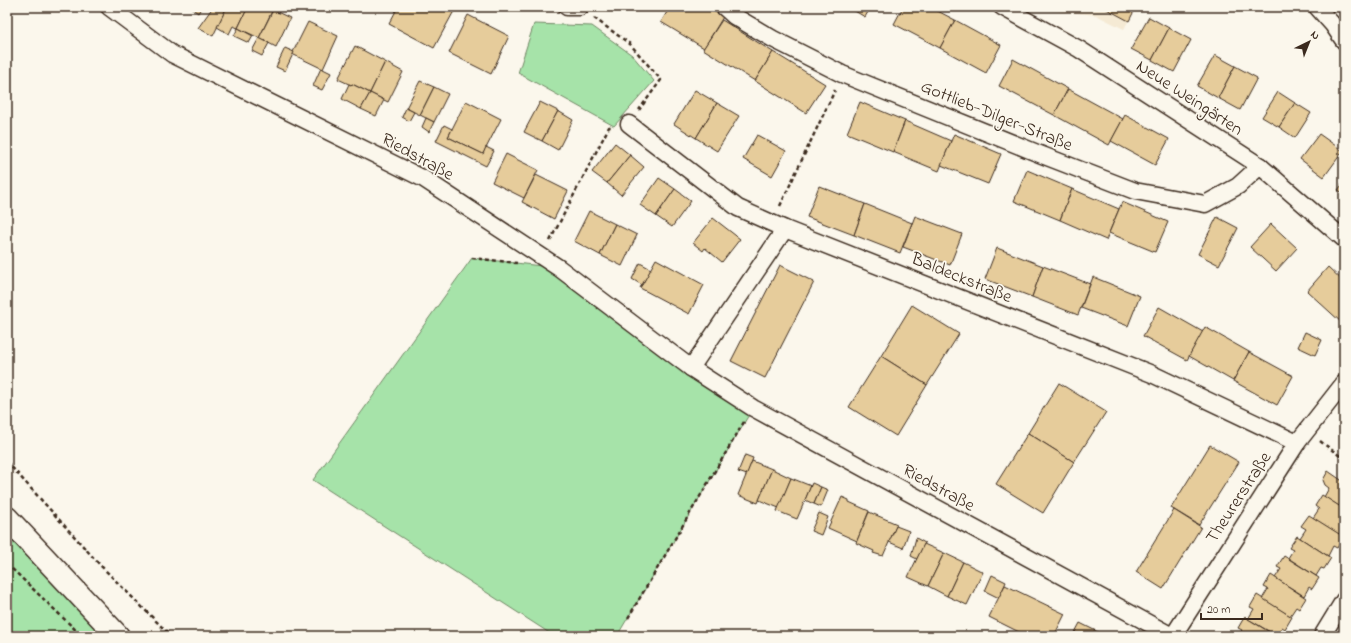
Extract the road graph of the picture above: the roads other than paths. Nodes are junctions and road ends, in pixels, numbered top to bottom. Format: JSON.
{"nodes":[{"id":1,"x":109,"y":7,"type":"edge"},
{"id":2,"x":567,"y":7,"type":"edge"},
{"id":3,"x":579,"y":7,"type":"edge"},
{"id":4,"x":724,"y":7,"type":"edge"},
{"id":5,"x":1002,"y":7,"type":"edge"},
{"id":6,"x":1317,"y":7,"type":"edge"},
{"id":7,"x":1344,"y":41,"type":"edge"},
{"id":8,"x":629,"y":124,"type":"road end"},
{"id":9,"x":1260,"y":166,"type":"junction"},
{"id":10,"x":785,"y":228,"type":"junction"},
{"id":11,"x":1344,"y":239,"type":"edge"},
{"id":12,"x":691,"y":368,"type":"junction"},
{"id":13,"x":1344,"y":383,"type":"edge"},
{"id":14,"x":1301,"y":437,"type":"junction"},
{"id":15,"x":7,"y":518,"type":"edge"},
{"id":16,"x":1344,"y":600,"type":"edge"},
{"id":17,"x":118,"y":636,"type":"edge"},
{"id":18,"x":1172,"y":636,"type":"edge"},
{"id":19,"x":1322,"y":636,"type":"edge"}],
"edges":[{"from":1,"to":12,"type":"street","name":"Riedstraße"},
{"from":2,"to":3,"type":"street"},
{"from":4,"to":9,"type":"street","name":"Gottlieb-Dilger-Straße"},
{"from":5,"to":9,"type":"street","name":"Neue Weingärten"},
{"from":6,"to":7,"type":"street"},
{"from":8,"to":10,"type":"street","name":"Baldeckstraße"},
{"from":9,"to":11,"type":"street","name":"Neue Weingärten"},
{"from":10,"to":12,"type":"street"},
{"from":10,"to":14,"type":"street","name":"Baldeckstraße"},
{"from":12,"to":18,"type":"street","name":"Riedstraße"},
{"from":13,"to":14,"type":"street","name":"Theurerstraße"},
{"from":14,"to":18,"type":"street","name":"Theurerstraße"},
{"from":15,"to":17,"type":"main road"},
{"from":16,"to":19,"type":"street"}]}
